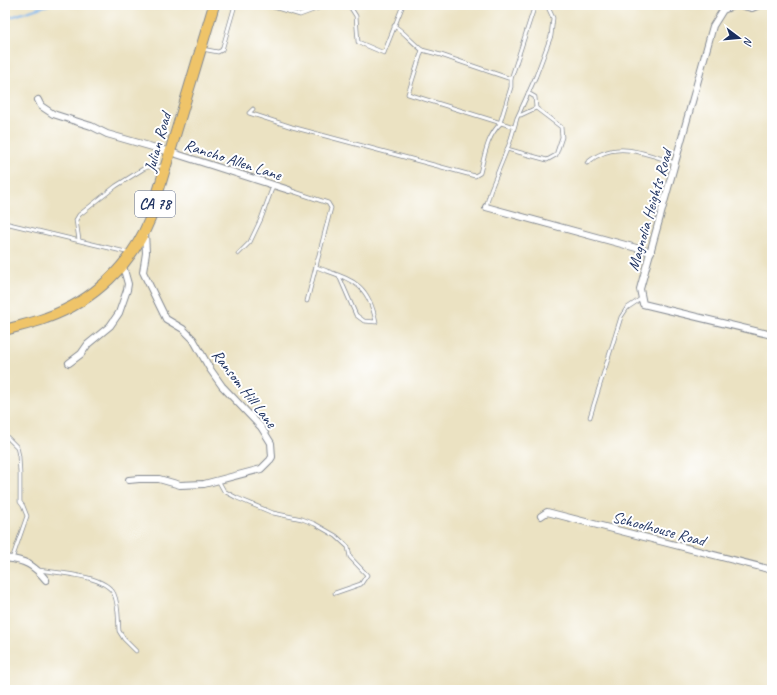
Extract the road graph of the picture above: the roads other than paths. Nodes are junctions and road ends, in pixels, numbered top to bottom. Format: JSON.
{"nodes":[{"id":1,"x":214,"y":5,"type":"edge"},
{"id":2,"x":235,"y":5,"type":"edge"},
{"id":3,"x":267,"y":5,"type":"edge"},
{"id":4,"x":327,"y":5,"type":"edge"},
{"id":5,"x":349,"y":5,"type":"edge"},
{"id":6,"x":403,"y":5,"type":"edge"},
{"id":7,"x":535,"y":5,"type":"edge"},
{"id":8,"x":547,"y":5,"type":"edge"},
{"id":9,"x":735,"y":5,"type":"edge"},
{"id":10,"x":740,"y":5,"type":"edge"},
{"id":11,"x":759,"y":5,"type":"edge"},
{"id":12,"x":394,"y":26,"type":"junction"},
{"id":13,"x":200,"y":49,"type":"junction"},
{"id":14,"x":422,"y":50,"type":"junction"},
{"id":15,"x":511,"y":79,"type":"junction"},
{"id":16,"x":528,"y":93,"type":"junction"},
{"id":17,"x":38,"y":100,"type":"dead end"},
{"id":18,"x":536,"y":108,"type":"junction"},
{"id":19,"x":253,"y":109,"type":"dead end"},
{"id":20,"x":518,"y":115,"type":"junction"},
{"id":21,"x":501,"y":123,"type":"junction"},
{"id":22,"x":514,"y":127,"type":"junction"},
{"id":23,"x":507,"y":149,"type":"junction"},
{"id":24,"x":170,"y":152,"type":"junction"},
{"id":25,"x":586,"y":162,"type":"dead end"},
{"id":26,"x":675,"y":163,"type":"junction"},
{"id":27,"x":166,"y":166,"type":"junction"},
{"id":28,"x":273,"y":186,"type":"junction"},
{"id":29,"x":288,"y":190,"type":"joint"},
{"id":30,"x":486,"y":207,"type":"joint"},
{"id":31,"x":5,"y":223,"type":"edge"},
{"id":32,"x":145,"y":230,"type":"junction"},
{"id":33,"x":79,"y":240,"type":"junction"},
{"id":34,"x":651,"y":252,"type":"junction"},
{"id":35,"x":132,"y":253,"type":"junction"},
{"id":36,"x":238,"y":254,"type":"dead end"},
{"id":37,"x":122,"y":266,"type":"junction"},
{"id":38,"x":316,"y":267,"type":"junction"},
{"id":39,"x":339,"y":276,"type":"junction"},
{"id":40,"x":642,"y":298,"type":"junction"},
{"id":41,"x":307,"y":301,"type":"dead end"},
{"id":42,"x":7,"y":329,"type":"edge"},
{"id":43,"x":772,"y":335,"type":"edge"},
{"id":44,"x":70,"y":363,"type":"dead end"},
{"id":45,"x":590,"y":417,"type":"dead end"},
{"id":46,"x":5,"y":435,"type":"edge"},
{"id":47,"x":129,"y":480,"type":"dead end"},
{"id":48,"x":218,"y":480,"type":"junction"},
{"id":49,"x":541,"y":516,"type":"dead end"},
{"id":50,"x":5,"y":558,"type":"edge"},
{"id":51,"x":12,"y":559,"type":"junction"},
{"id":52,"x":38,"y":570,"type":"junction"},
{"id":53,"x":772,"y":570,"type":"edge"},
{"id":54,"x":46,"y":580,"type":"dead end"},
{"id":55,"x":335,"y":592,"type":"dead end"},
{"id":56,"x":136,"y":651,"type":"dead end"}],
"edges":[{"from":1,"to":13,"type":"main road","name":"Julian Road","number":"CA 78"},
{"from":2,"to":13,"type":"lane"},
{"from":3,"to":4,"type":"lane"},
{"from":5,"to":12,"type":"lane"},
{"from":6,"to":12,"type":"lane"},
{"from":7,"to":15,"type":"lane"},
{"from":8,"to":16,"type":"lane"},
{"from":9,"to":26,"type":"street","name":"Magnolia Heights Road"},
{"from":10,"to":11,"type":"street"},
{"from":12,"to":14,"type":"lane"},
{"from":13,"to":24,"type":"main road","name":"Julian Road","number":"CA 78"},
{"from":14,"to":15,"type":"lane"},
{"from":14,"to":21,"type":"lane"},
{"from":15,"to":21,"type":"lane"},
{"from":16,"to":18,"type":"lane"},
{"from":16,"to":20,"type":"lane"},
{"from":17,"to":24,"type":"street","name":"Rancho Allen Lane"},
{"from":18,"to":20,"type":"lane"},
{"from":18,"to":23,"type":"lane"},
{"from":19,"to":21,"type":"lane"},
{"from":20,"to":22,"type":"lane"},
{"from":21,"to":22,"type":"lane"},
{"from":22,"to":23,"type":"lane"},
{"from":23,"to":30,"type":"lane"},
{"from":24,"to":27,"type":"main road","name":"Julian Road","number":"CA 78"},
{"from":24,"to":28,"type":"street","name":"Rancho Allen Lane"},
{"from":25,"to":26,"type":"lane"},
{"from":26,"to":34,"type":"street","name":"Magnolia Heights Road"},
{"from":27,"to":32,"type":"main road","name":"Julian Road","number":"CA 78"},
{"from":27,"to":33,"type":"lane"},
{"from":28,"to":29,"type":"street","name":"Rancho Allen Lane"},
{"from":28,"to":36,"type":"lane"},
{"from":29,"to":38,"type":"lane"},
{"from":30,"to":34,"type":"street"},
{"from":31,"to":33,"type":"lane"},
{"from":32,"to":35,"type":"main road","name":"Julian Road","number":"CA 78"},
{"from":32,"to":48,"type":"street","name":"Ransom Hill Lane"},
{"from":33,"to":35,"type":"lane"},
{"from":34,"to":40,"type":"street","name":"Magnolia Heights Road"},
{"from":35,"to":37,"type":"main road","name":"Julian Road","number":"CA 78"},
{"from":37,"to":42,"type":"main road","name":"Julian Road","number":"CA 78"},
{"from":37,"to":44,"type":"street"},
{"from":38,"to":39,"type":"lane"},
{"from":38,"to":41,"type":"lane"},
{"from":39,"to":39,"type":"lane"},
{"from":40,"to":43,"type":"street"},
{"from":40,"to":45,"type":"lane"},
{"from":46,"to":51,"type":"lane"},
{"from":47,"to":48,"type":"street","name":"Ransom Hill Lane"},
{"from":48,"to":55,"type":"lane"},
{"from":49,"to":53,"type":"street","name":"Schoolhouse Road"},
{"from":50,"to":51,"type":"street"},
{"from":51,"to":52,"type":"street"},
{"from":52,"to":54,"type":"street"},
{"from":52,"to":56,"type":"lane"}]}
